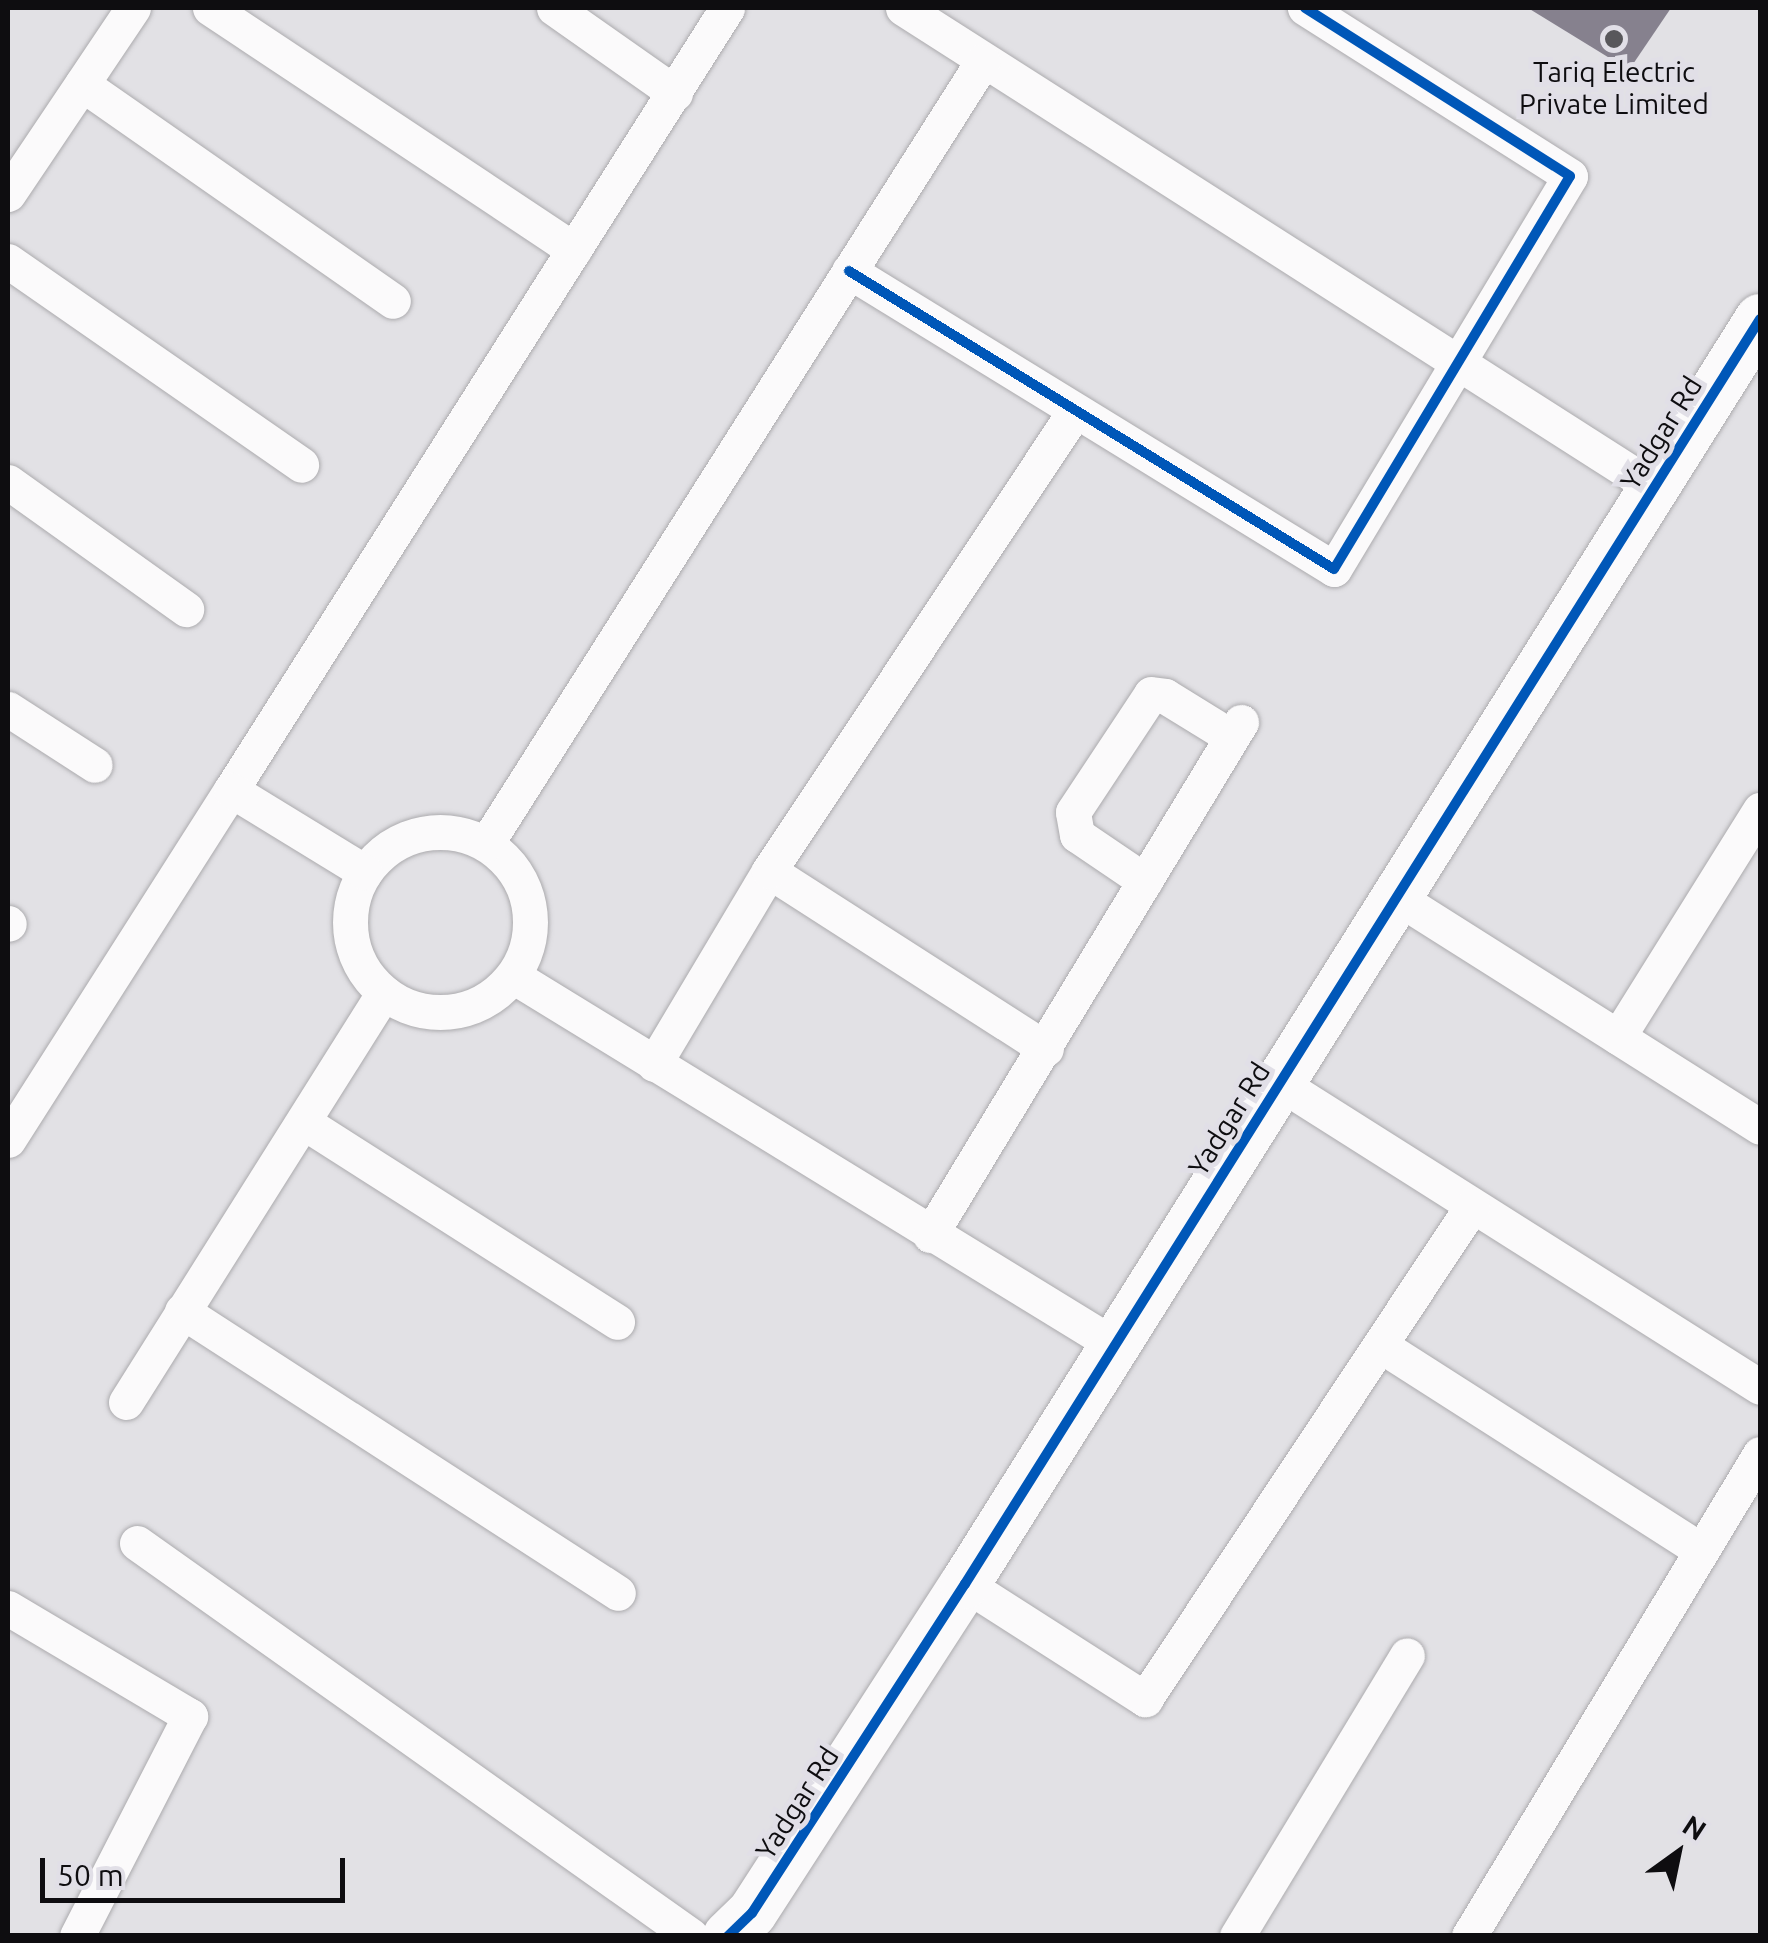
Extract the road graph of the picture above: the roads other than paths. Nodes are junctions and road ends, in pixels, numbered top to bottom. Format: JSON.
{"nodes":[{"id":1,"x":132,"y":8,"type":"edge"},
{"id":2,"x":210,"y":8,"type":"edge"},
{"id":3,"x":554,"y":8,"type":"edge"},
{"id":4,"x":727,"y":8,"type":"edge"},
{"id":5,"x":903,"y":8,"type":"edge"},
{"id":6,"x":1305,"y":8,"type":"edge"},
{"id":7,"x":982,"y":61,"type":"junction"},
{"id":8,"x":82,"y":84,"type":"junction"},
{"id":9,"x":674,"y":93,"type":"junction"},
{"id":10,"x":8,"y":194,"type":"edge"},
{"id":11,"x":574,"y":250,"type":"junction"},
{"id":12,"x":8,"y":261,"type":"edge"},
{"id":13,"x":850,"y":271,"type":"junction"},
{"id":14,"x":394,"y":301,"type":"dead end"},
{"id":15,"x":1760,"y":319,"type":"edge"},
{"id":16,"x":1460,"y":364,"type":"junction"},
{"id":17,"x":1075,"y":411,"type":"junction"},
{"id":18,"x":301,"y":465,"type":"dead end"},
{"id":19,"x":8,"y":482,"type":"edge"},
{"id":20,"x":1654,"y":487,"type":"junction"},
{"id":21,"x":186,"y":609,"type":"dead end"},
{"id":22,"x":8,"y":709,"type":"edge"},
{"id":23,"x":95,"y":765,"type":"dead end"},
{"id":24,"x":231,"y":790,"type":"junction"},
{"id":25,"x":1760,"y":810,"type":"edge"},
{"id":26,"x":486,"y":844,"type":"junction"},
{"id":27,"x":769,"y":871,"type":"junction"},
{"id":28,"x":364,"y":872,"type":"junction"},
{"id":29,"x":1145,"y":881,"type":"junction"},
{"id":30,"x":1395,"y":896,"type":"junction"},
{"id":31,"x":513,"y":976,"type":"junction"},
{"id":32,"x":384,"y":993,"type":"junction"},
{"id":33,"x":1618,"y":1037,"type":"junction"},
{"id":34,"x":1046,"y":1049,"type":"junction"},
{"id":35,"x":654,"y":1064,"type":"junction"},
{"id":36,"x":1278,"y":1082,"type":"junction"},
{"id":37,"x":304,"y":1123,"type":"junction"},
{"id":38,"x":1760,"y":1127,"type":"edge"},
{"id":39,"x":8,"y":1140,"type":"edge"},
{"id":40,"x":1472,"y":1206,"type":"junction"},
{"id":41,"x":930,"y":1235,"type":"junction"},
{"id":42,"x":182,"y":1311,"type":"junction"},
{"id":43,"x":618,"y":1322,"type":"dead end"},
{"id":44,"x":1380,"y":1345,"type":"junction"},
{"id":45,"x":1116,"y":1346,"type":"junction"},
{"id":46,"x":1760,"y":1386,"type":"edge"},
{"id":47,"x":126,"y":1402,"type":"dead end"},
{"id":48,"x":1760,"y":1454,"type":"edge"},
{"id":49,"x":136,"y":1544,"type":"dead end"},
{"id":50,"x":1701,"y":1550,"type":"junction"},
{"id":51,"x":965,"y":1584,"type":"junction"},
{"id":52,"x":618,"y":1592,"type":"dead end"},
{"id":53,"x":8,"y":1608,"type":"edge"},
{"id":54,"x":1407,"y":1656,"type":"dead end"},
{"id":55,"x":77,"y":1936,"type":"edge"},
{"id":56,"x":691,"y":1936,"type":"edge"},
{"id":57,"x":728,"y":1936,"type":"edge"},
{"id":58,"x":1237,"y":1936,"type":"edge"},
{"id":59,"x":1469,"y":1936,"type":"edge"}],
"edges":[{"from":1,"to":8,"type":"street"},
{"from":2,"to":11,"type":"street"},
{"from":3,"to":9,"type":"street"},
{"from":4,"to":9,"type":"street"},
{"from":5,"to":7,"type":"street"},
{"from":6,"to":16,"type":"street"},
{"from":7,"to":13,"type":"street"},
{"from":7,"to":16,"type":"street"},
{"from":8,"to":10,"type":"street"},
{"from":8,"to":14,"type":"street"},
{"from":9,"to":11,"type":"street"},
{"from":11,"to":24,"type":"street"},
{"from":12,"to":18,"type":"street"},
{"from":13,"to":17,"type":"street"},
{"from":13,"to":26,"type":"street"},
{"from":15,"to":20,"type":"street","name":"Yadgar Rd"},
{"from":16,"to":17,"type":"street"},
{"from":16,"to":20,"type":"street"},
{"from":17,"to":27,"type":"street"},
{"from":19,"to":21,"type":"street"},
{"from":20,"to":30,"type":"street","name":"Yadgar Rd"},
{"from":22,"to":23,"type":"street"},
{"from":24,"to":28,"type":"street"},
{"from":24,"to":39,"type":"street"},
{"from":25,"to":33,"type":"street"},
{"from":26,"to":28,"type":"street"},
{"from":26,"to":31,"type":"street"},
{"from":27,"to":34,"type":"street"},
{"from":27,"to":35,"type":"street"},
{"from":28,"to":32,"type":"street"},
{"from":29,"to":29,"type":"street"},
{"from":29,"to":34,"type":"street"},
{"from":30,"to":33,"type":"street"},
{"from":30,"to":36,"type":"street","name":"Yadgar Rd"},
{"from":31,"to":32,"type":"street"},
{"from":31,"to":35,"type":"street"},
{"from":32,"to":37,"type":"street"},
{"from":33,"to":38,"type":"street"},
{"from":34,"to":41,"type":"street"},
{"from":35,"to":41,"type":"street"},
{"from":36,"to":40,"type":"street"},
{"from":36,"to":45,"type":"street","name":"Yadgar Rd"},
{"from":37,"to":42,"type":"street"},
{"from":37,"to":43,"type":"street"},
{"from":40,"to":44,"type":"street"},
{"from":40,"to":46,"type":"street"},
{"from":41,"to":45,"type":"street"},
{"from":42,"to":47,"type":"street"},
{"from":42,"to":52,"type":"street"},
{"from":44,"to":50,"type":"street"},
{"from":44,"to":51,"type":"street"},
{"from":45,"to":51,"type":"street","name":"Yadgar Rd"},
{"from":48,"to":50,"type":"street"},
{"from":49,"to":56,"type":"street"},
{"from":50,"to":59,"type":"street"},
{"from":51,"to":57,"type":"street","name":"Yadgar Rd"},
{"from":53,"to":55,"type":"street"},
{"from":54,"to":58,"type":"street"}]}
